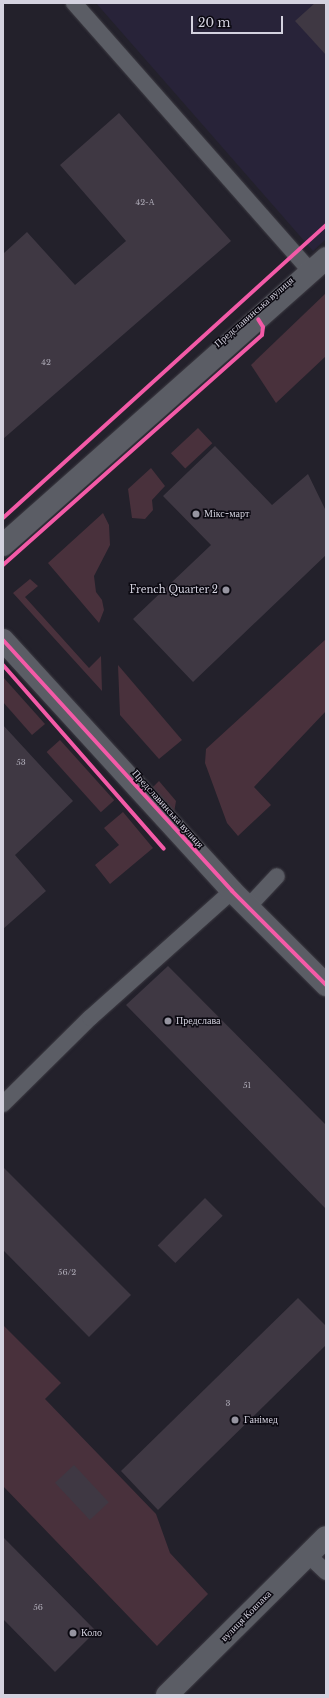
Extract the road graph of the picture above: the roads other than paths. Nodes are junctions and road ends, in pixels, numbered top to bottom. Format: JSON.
{"nodes":[{"id":1,"x":74,"y":3,"type":"edge"},
{"id":2,"x":319,"y":265,"type":"edge"},
{"id":3,"x":3,"y":545,"type":"edge"},
{"id":4,"x":3,"y":640,"type":"edge"},
{"id":5,"x":278,"y":876,"type":"dead end"},
{"id":6,"x":232,"y":891,"type":"junction"},
{"id":7,"x":248,"y":907,"type":"junction"},
{"id":8,"x":326,"y":985,"type":"edge"},
{"id":9,"x":3,"y":1104,"type":"edge"},
{"id":10,"x":326,"y":1537,"type":"edge"},
{"id":11,"x":308,"y":1554,"type":"junction"},
{"id":12,"x":326,"y":1572,"type":"edge"},
{"id":13,"x":167,"y":1695,"type":"edge"}],
"edges":[{"from":1,"to":2,"type":"lane"},
{"from":2,"to":3,"type":"street","name":"Предславинська вулиця"},
{"from":4,"to":6,"type":"street","name":"Предславинська вулиця"},
{"from":5,"to":7,"type":"lane"},
{"from":6,"to":7,"type":"street","name":"Предславинська вулиця"},
{"from":6,"to":9,"type":"lane"},
{"from":7,"to":8,"type":"street","name":"Предславинська вулиця"},
{"from":10,"to":11,"type":"street","name":"вулиця Ковпака"},
{"from":11,"to":12,"type":"lane"},
{"from":11,"to":13,"type":"street","name":"вулиця Ковпака"}]}
